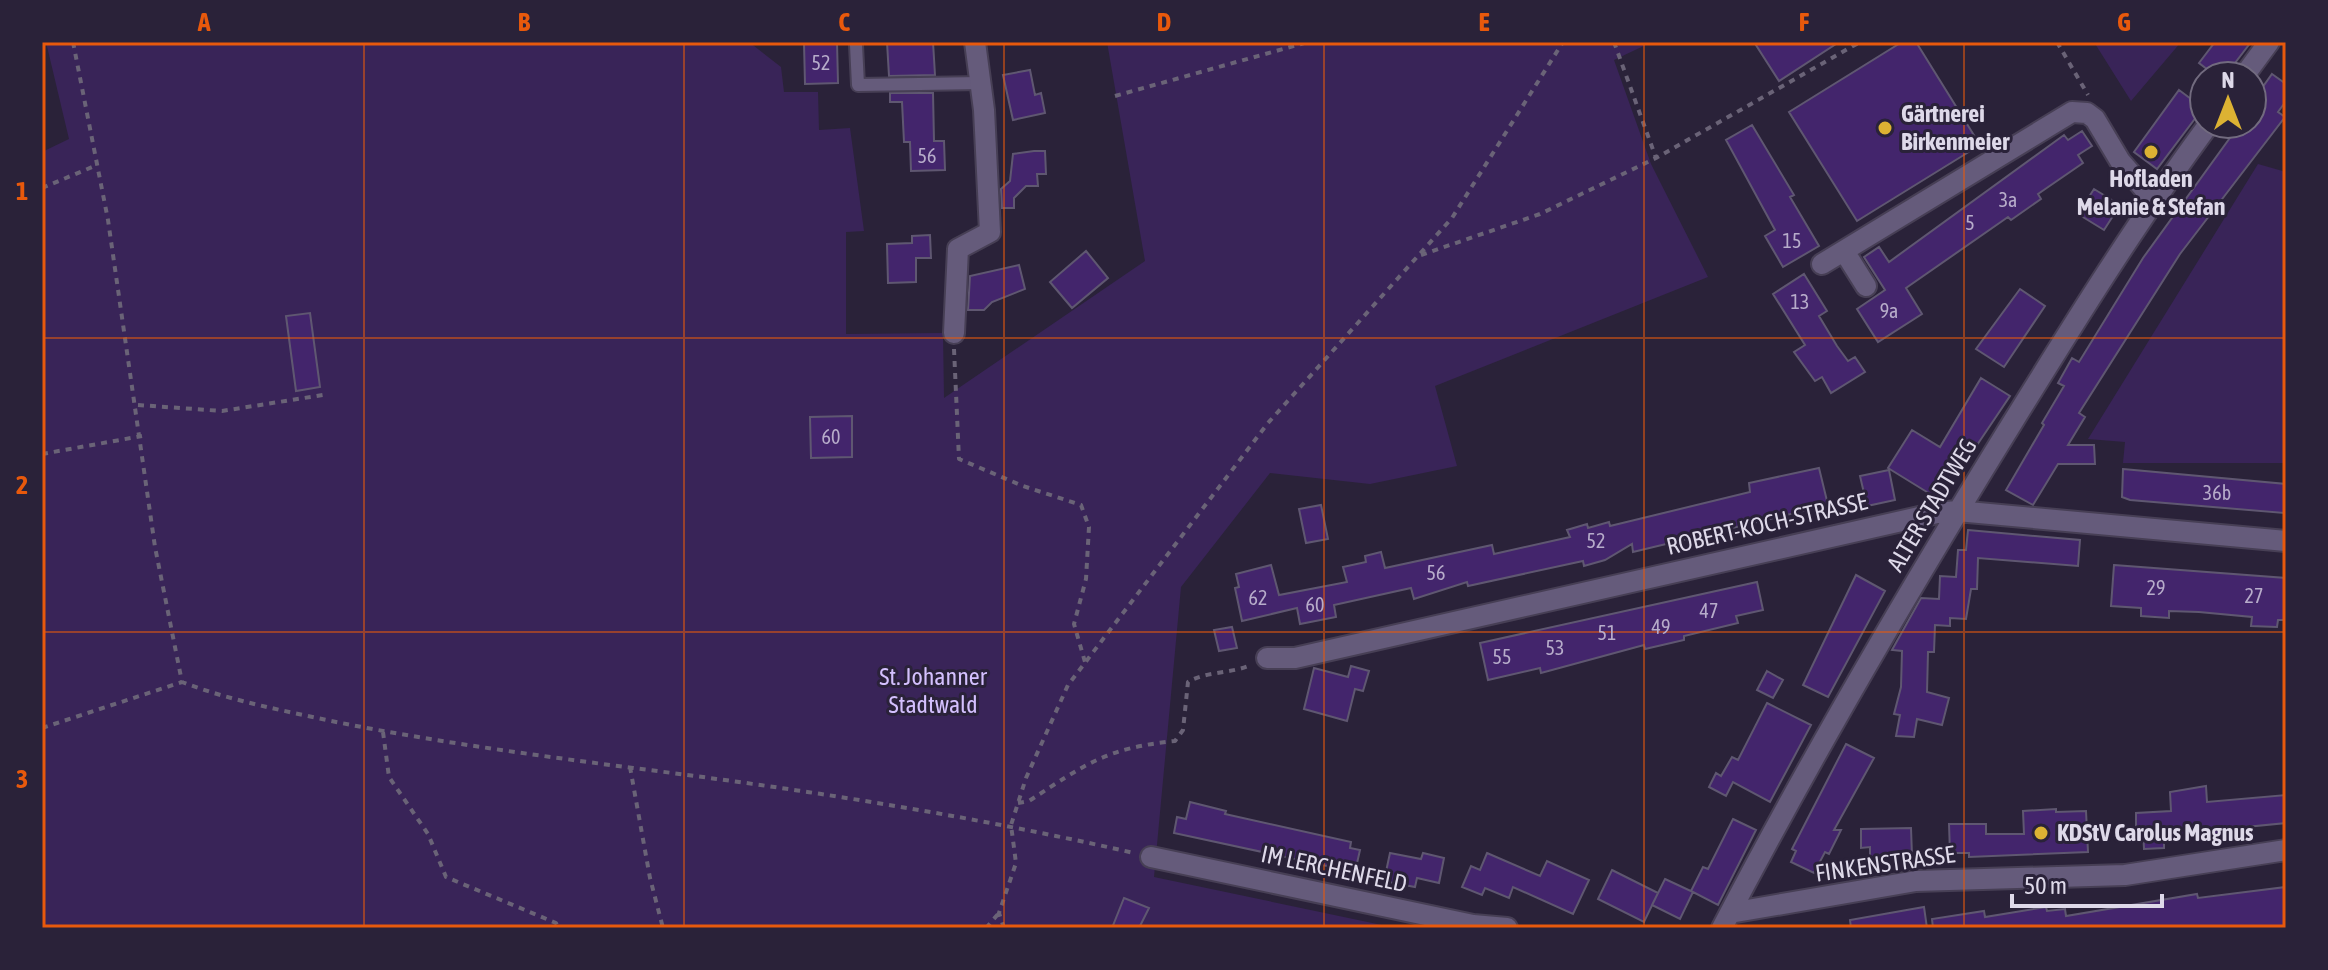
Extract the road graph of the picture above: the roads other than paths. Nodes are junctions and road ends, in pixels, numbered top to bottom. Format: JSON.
{"nodes":[{"id":1,"x":975,"y":42,"type":"edge"},
{"id":2,"x":2269,"y":42,"type":"edge"},
{"id":3,"x":856,"y":45,"type":"dead end"},
{"id":4,"x":2256,"y":60,"type":"edge"},
{"id":5,"x":981,"y":83,"type":"junction"},
{"id":6,"x":2197,"y":140,"type":"edge"},
{"id":7,"x":2153,"y":199,"type":"junction"},
{"id":8,"x":1844,"y":251,"type":"junction"},
{"id":9,"x":1822,"y":264,"type":"dead end"},
{"id":10,"x":1866,"y":286,"type":"dead end"},
{"id":11,"x":954,"y":333,"type":"road end"},
{"id":12,"x":1957,"y":511,"type":"junction"},
{"id":13,"x":2286,"y":541,"type":"edge"},
{"id":14,"x":1267,"y":658,"type":"road end"},
{"id":15,"x":2286,"y":850,"type":"edge"},
{"id":16,"x":1151,"y":857,"type":"road end"},
{"id":17,"x":1726,"y":920,"type":"edge"},
{"id":18,"x":1507,"y":928,"type":"edge"}],
"edges":[{"from":1,"to":5,"type":"street"},
{"from":2,"to":4,"type":"street"},
{"from":3,"to":5,"type":"lane"},
{"from":5,"to":11,"type":"street"},
{"from":6,"to":7,"type":"street","name":"ALTER STADTWEG"},
{"from":7,"to":8,"type":"street"},
{"from":7,"to":12,"type":"street","name":"ALTER STADTWEG"},
{"from":8,"to":9,"type":"street"},
{"from":8,"to":10,"type":"street"},
{"from":12,"to":13,"type":"street","name":"ROBERT-KOCH-STRASSE"},
{"from":12,"to":14,"type":"street","name":"ROBERT-KOCH-STRASSE"},
{"from":12,"to":17,"type":"street","name":"ALTER STADTWEG"},
{"from":15,"to":17,"type":"street","name":"FINKENSTRASSE"},
{"from":16,"to":18,"type":"street","name":"IM LERCHENFELD"}]}
